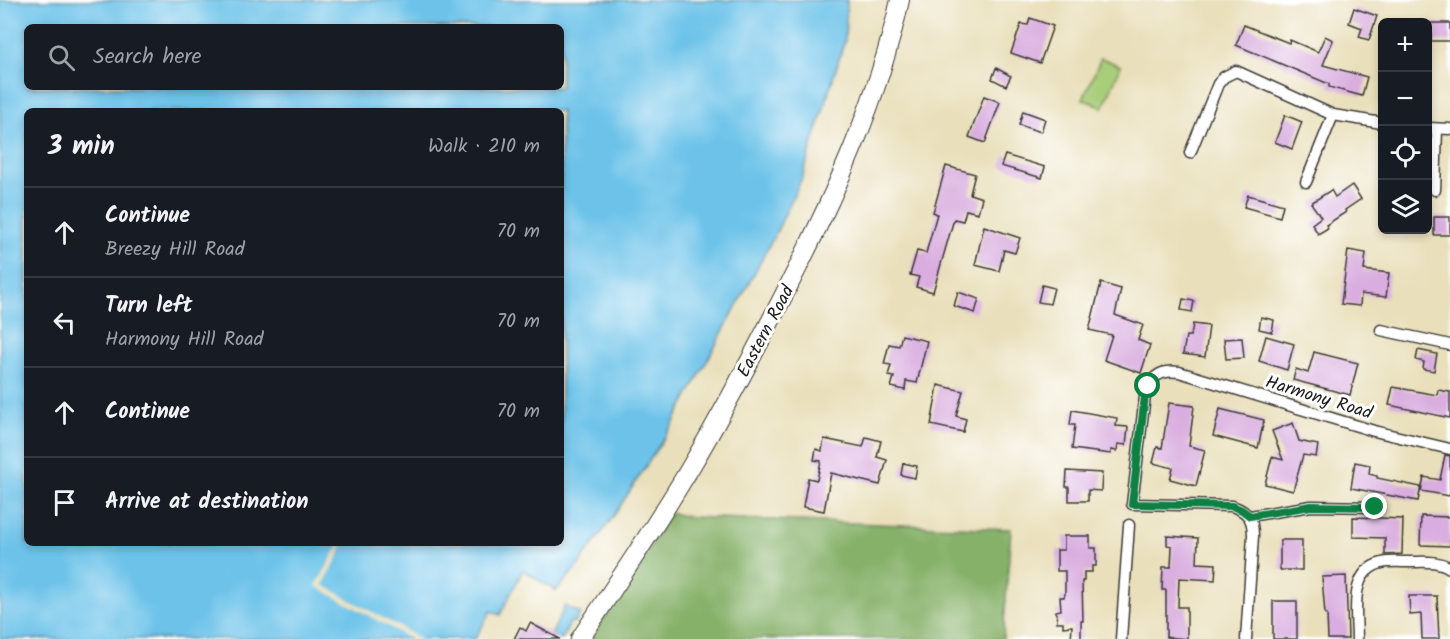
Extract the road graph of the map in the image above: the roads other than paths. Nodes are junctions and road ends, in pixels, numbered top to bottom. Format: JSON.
{"nodes":[{"id":1,"x":900,"y":0,"type":"edge"},
{"id":2,"x":1333,"y":115,"type":"junction"},
{"id":3,"x":1378,"y":122,"type":"edge"},
{"id":4,"x":1432,"y":128,"type":"edge"},
{"id":5,"x":1450,"y":129,"type":"edge"},
{"id":6,"x":1191,"y":153,"type":"dead end"},
{"id":7,"x":1306,"y":182,"type":"dead end"},
{"id":8,"x":1435,"y":190,"type":"dead end"},
{"id":9,"x":1381,"y":330,"type":"dead end"},
{"id":10,"x":1450,"y":345,"type":"edge"},
{"id":11,"x":1450,"y":449,"type":"edge"},
{"id":12,"x":1375,"y":507,"type":"dead end"},
{"id":13,"x":1250,"y":516,"type":"junction"},
{"id":14,"x":1129,"y":525,"type":"dead end"},
{"id":15,"x":1450,"y":568,"type":"edge"},
{"id":16,"x":580,"y":639,"type":"edge"},
{"id":17,"x":1121,"y":639,"type":"edge"},
{"id":18,"x":1246,"y":639,"type":"edge"},
{"id":19,"x":1357,"y":639,"type":"edge"}],
"edges":[{"from":1,"to":16,"type":"highway","name":"Eastern Road"},
{"from":2,"to":3,"type":"street"},
{"from":2,"to":6,"type":"street"},
{"from":2,"to":7,"type":"street"},
{"from":4,"to":5,"type":"street"},
{"from":4,"to":8,"type":"street"},
{"from":9,"to":10,"type":"street"},
{"from":11,"to":13,"type":"street","name":"Harmony Road"},
{"from":12,"to":13,"type":"street"},
{"from":13,"to":18,"type":"street"},
{"from":14,"to":17,"type":"street"},
{"from":15,"to":19,"type":"street"}]}
